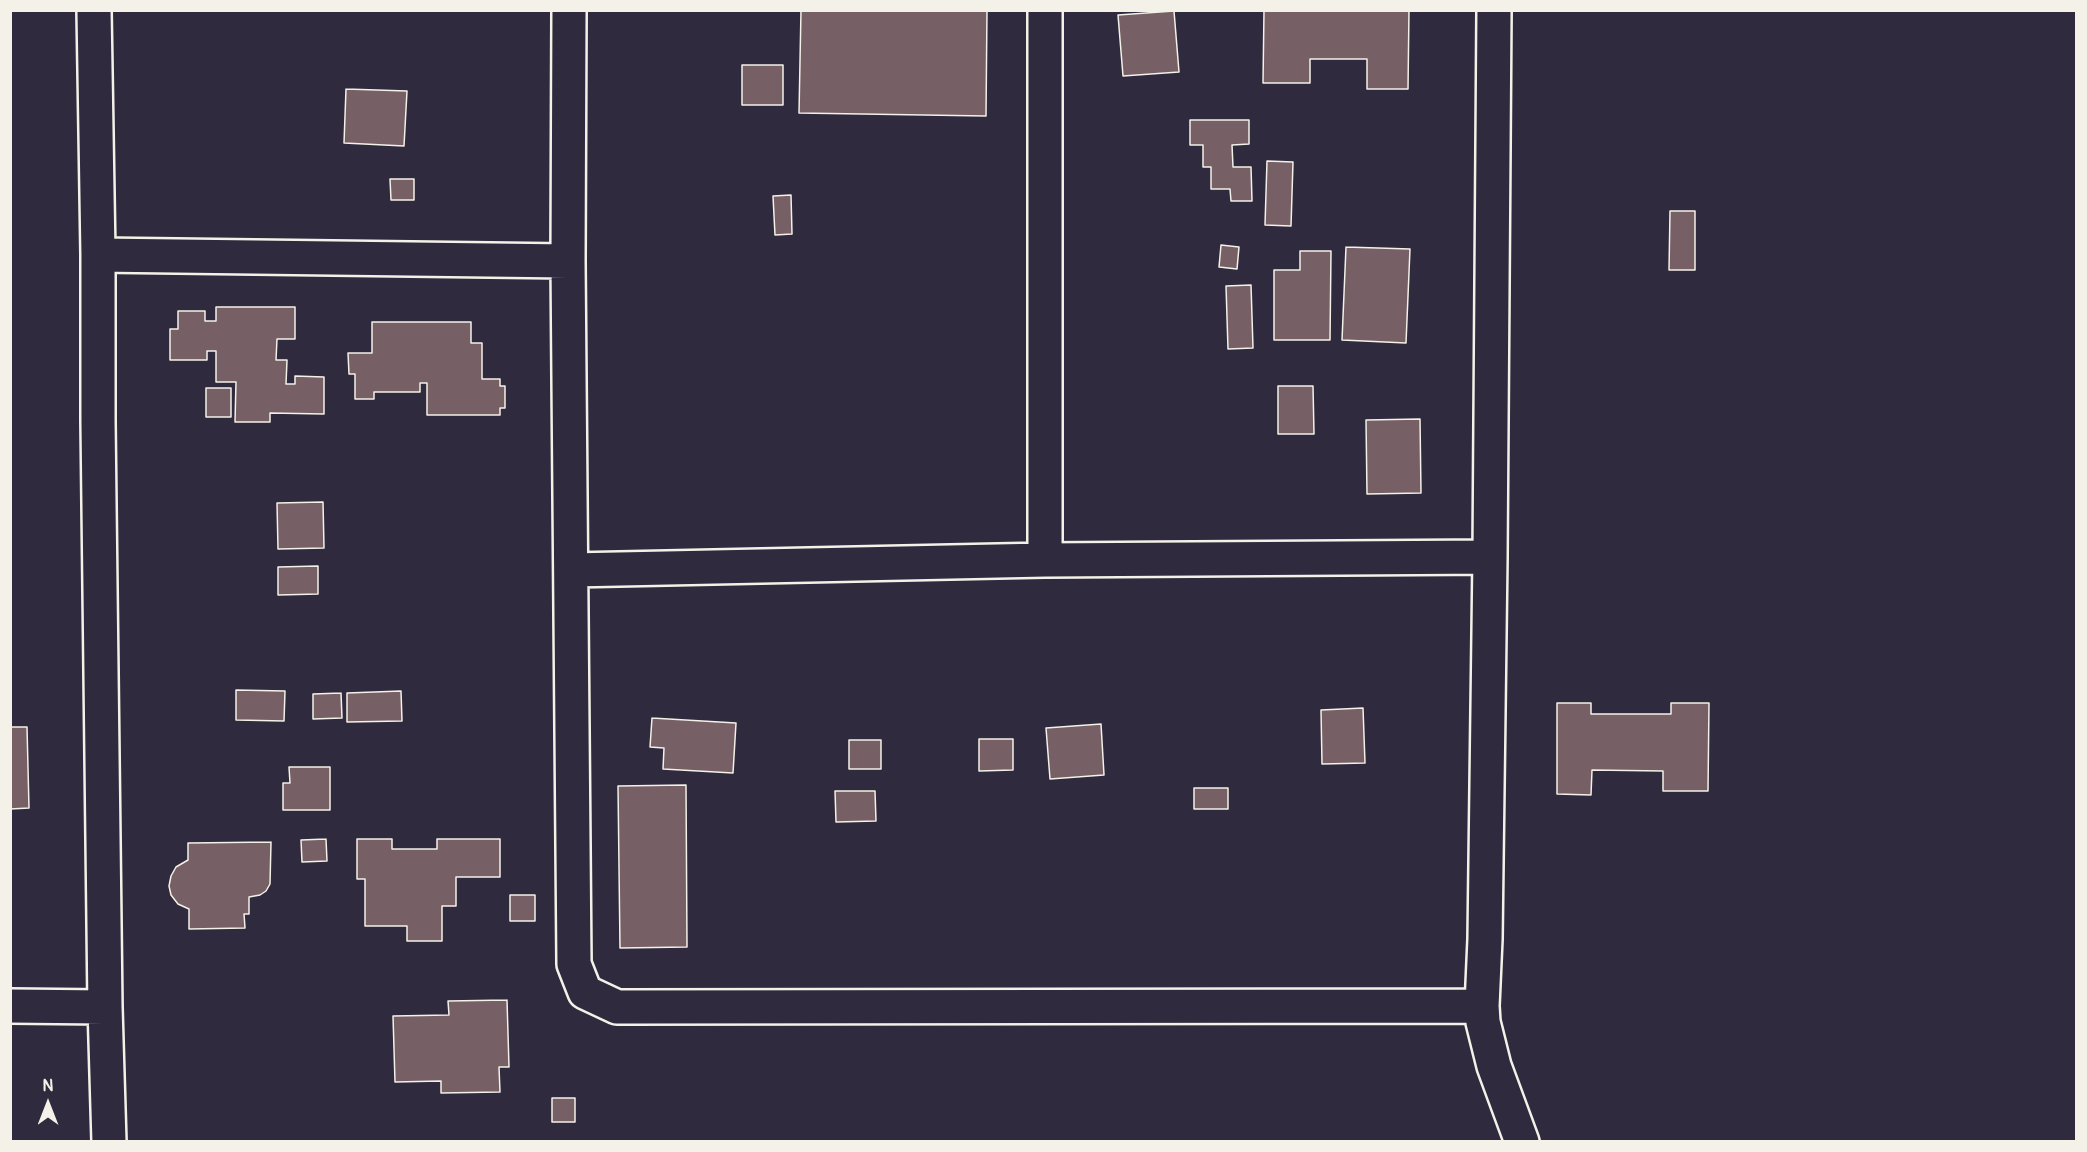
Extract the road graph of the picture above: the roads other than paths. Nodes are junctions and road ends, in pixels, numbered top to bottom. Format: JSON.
{"nodes":[{"id":1,"x":94,"y":10,"type":"edge"},
{"id":2,"x":569,"y":10,"type":"edge"},
{"id":3,"x":1045,"y":10,"type":"edge"},
{"id":4,"x":1494,"y":10,"type":"edge"},
{"id":5,"x":98,"y":255,"type":"junction"},
{"id":6,"x":568,"y":261,"type":"junction"},
{"id":7,"x":1490,"y":557,"type":"junction"},
{"id":8,"x":1045,"y":560,"type":"junction"},
{"id":9,"x":572,"y":570,"type":"junction"},
{"id":10,"x":10,"y":1005,"type":"edge"},
{"id":11,"x":1482,"y":1006,"type":"junction"},
{"id":12,"x":105,"y":1007,"type":"junction"},
{"id":13,"x":109,"y":1142,"type":"edge"},
{"id":14,"x":1522,"y":1142,"type":"edge"}],
"edges":[{"from":1,"to":5,"type":"street"},
{"from":2,"to":6,"type":"street"},
{"from":3,"to":8,"type":"street"},
{"from":4,"to":7,"type":"street"},
{"from":5,"to":6,"type":"street"},
{"from":5,"to":12,"type":"street"},
{"from":6,"to":9,"type":"street"},
{"from":7,"to":8,"type":"street"},
{"from":7,"to":11,"type":"street"},
{"from":8,"to":9,"type":"street"},
{"from":9,"to":11,"type":"street"},
{"from":10,"to":12,"type":"street"},
{"from":11,"to":14,"type":"street"},
{"from":12,"to":13,"type":"street"}]}
